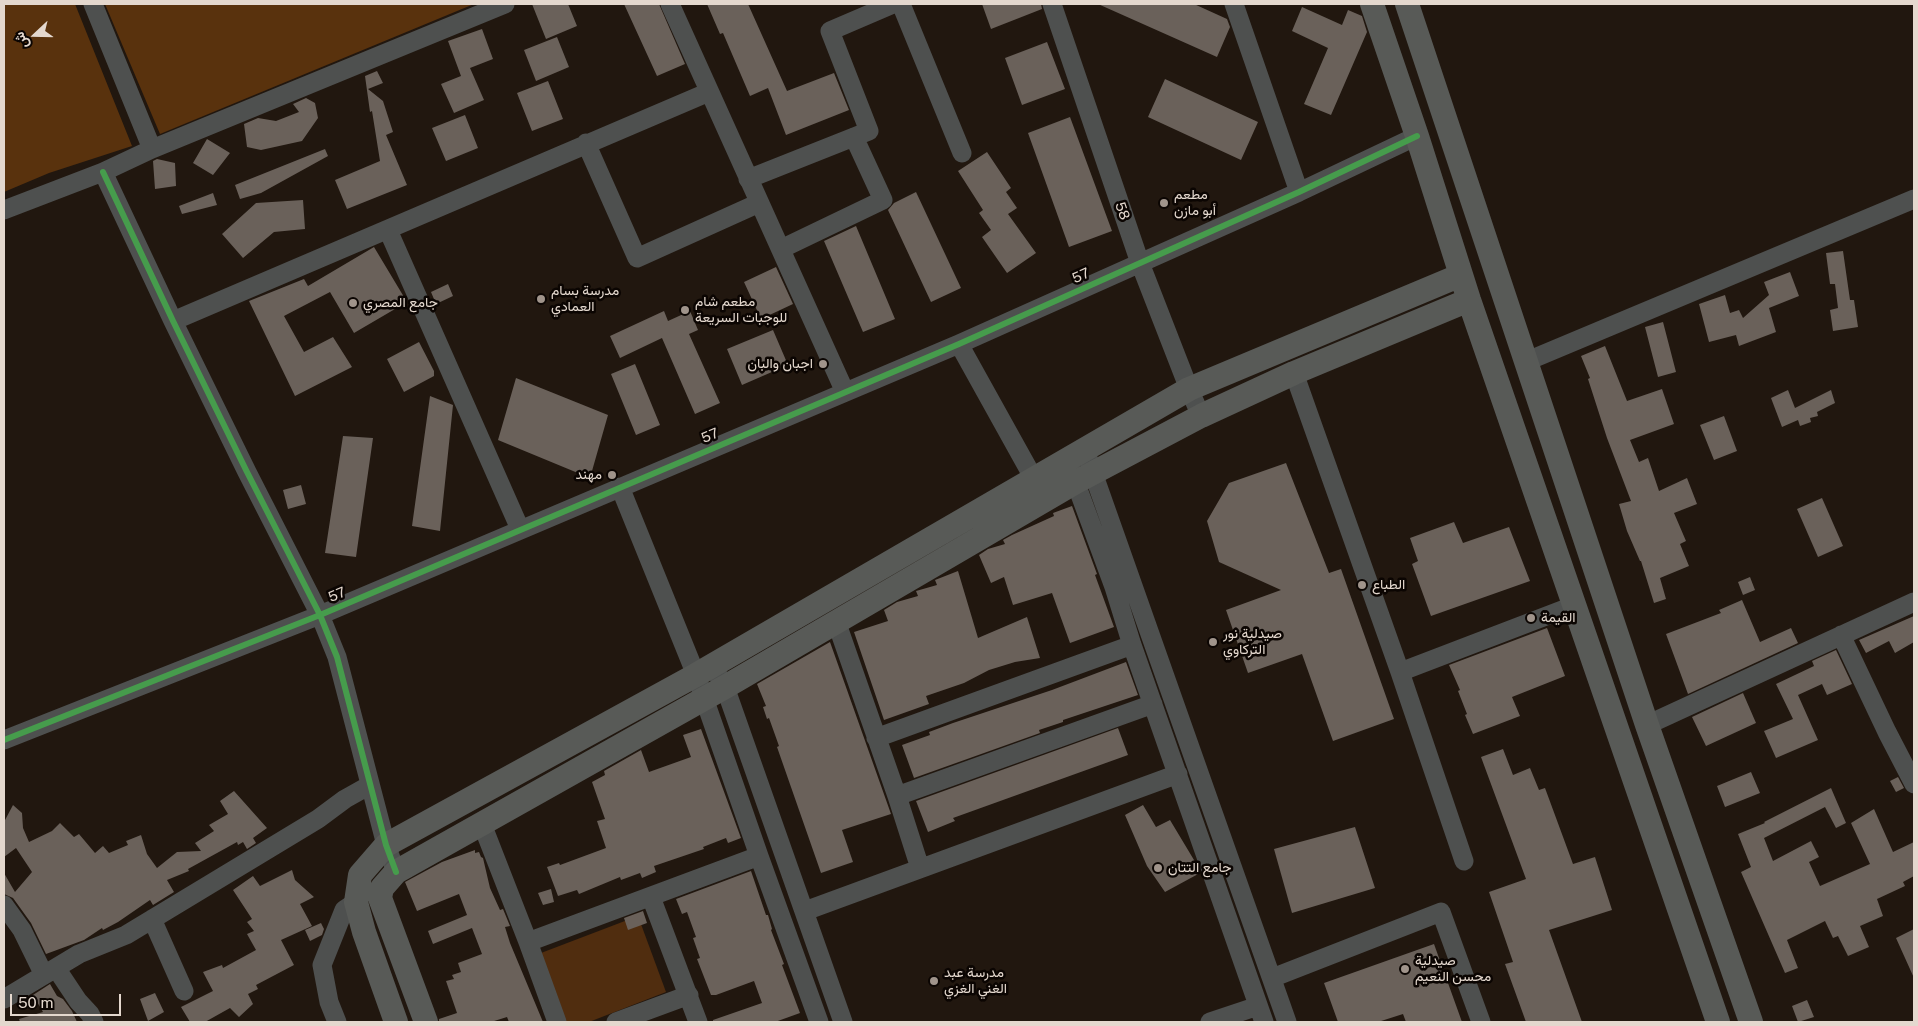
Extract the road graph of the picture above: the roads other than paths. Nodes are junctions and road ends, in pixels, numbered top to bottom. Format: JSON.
{"nodes":[{"id":1,"x":93,"y":4,"type":"edge"},
{"id":2,"x":504,"y":4,"type":"edge"},
{"id":3,"x":670,"y":4,"type":"edge"},
{"id":4,"x":892,"y":4,"type":"edge"},
{"id":5,"x":901,"y":4,"type":"edge"},
{"id":6,"x":1052,"y":4,"type":"edge"},
{"id":7,"x":1234,"y":4,"type":"edge"},
{"id":8,"x":1372,"y":4,"type":"edge"},
{"id":9,"x":1407,"y":4,"type":"edge"},
{"id":10,"x":709,"y":92,"type":"junction"},
{"id":11,"x":1418,"y":136,"type":"junction"},
{"id":12,"x":854,"y":137,"type":"junction"},
{"id":13,"x":586,"y":144,"type":"junction"},
{"id":14,"x":152,"y":149,"type":"junction"},
{"id":15,"x":962,"y":153,"type":"dead end"},
{"id":16,"x":103,"y":172,"type":"junction"},
{"id":17,"x":748,"y":179,"type":"junction"},
{"id":18,"x":1299,"y":192,"type":"junction"},
{"id":19,"x":1914,"y":199,"type":"edge"},
{"id":20,"x":759,"y":203,"type":"junction"},
{"id":21,"x":4,"y":210,"type":"edge"},
{"id":22,"x":388,"y":230,"type":"junction"},
{"id":23,"x":781,"y":249,"type":"junction"},
{"id":24,"x":1140,"y":263,"type":"junction"},
{"id":25,"x":1461,"y":275,"type":"junction"},
{"id":26,"x":1469,"y":300,"type":"junction"},
{"id":27,"x":172,"y":322,"type":"junction"},
{"id":28,"x":959,"y":344,"type":"junction"},
{"id":29,"x":1525,"y":362,"type":"junction"},
{"id":30,"x":1294,"y":373,"type":"junction"},
{"id":31,"x":1189,"y":390,"type":"junction"},
{"id":32,"x":845,"y":392,"type":"junction"},
{"id":33,"x":1201,"y":416,"type":"junction"},
{"id":34,"x":1076,"y":455,"type":"junction"},
{"id":35,"x":1085,"y":477,"type":"junction"},
{"id":36,"x":1034,"y":479,"type":"junction"},
{"id":37,"x":620,"y":487,"type":"junction"},
{"id":38,"x":520,"y":530,"type":"junction"},
{"id":39,"x":1914,"y":602,"type":"edge"},
{"id":40,"x":1574,"y":605,"type":"junction"},
{"id":41,"x":320,"y":616,"type":"junction"},
{"id":42,"x":836,"y":622,"type":"junction"},
{"id":43,"x":1841,"y":635,"type":"junction"},
{"id":44,"x":1132,"y":645,"type":"junction"},
{"id":45,"x":704,"y":670,"type":"junction"},
{"id":46,"x":1400,"y":672,"type":"junction"},
{"id":47,"x":725,"y":687,"type":"junction"},
{"id":48,"x":704,"y":699,"type":"junction"},
{"id":49,"x":1153,"y":704,"type":"junction"},
{"id":50,"x":1647,"y":725,"type":"junction"},
{"id":51,"x":876,"y":738,"type":"junction"},
{"id":52,"x":4,"y":740,"type":"edge"},
{"id":53,"x":1178,"y":774,"type":"junction"},
{"id":54,"x":1914,"y":784,"type":"edge"},
{"id":55,"x":370,"y":785,"type":"junction"},
{"id":56,"x":897,"y":796,"type":"junction"},
{"id":57,"x":482,"y":824,"type":"junction"},
{"id":58,"x":386,"y":845,"type":"junction"},
{"id":59,"x":758,"y":856,"type":"junction"},
{"id":60,"x":1464,"y":861,"type":"dead end"},
{"id":61,"x":920,"y":868,"type":"junction"},
{"id":62,"x":396,"y":872,"type":"junction"},
{"id":63,"x":651,"y":897,"type":"junction"},
{"id":64,"x":356,"y":902,"type":"junction"},
{"id":65,"x":4,"y":905,"type":"edge"},
{"id":66,"x":805,"y":911,"type":"junction"},
{"id":67,"x":152,"y":919,"type":"junction"},
{"id":68,"x":528,"y":942,"type":"junction"},
{"id":69,"x":50,"y":971,"type":"junction"},
{"id":70,"x":1272,"y":978,"type":"junction"},
{"id":71,"x":184,"y":991,"type":"dead end"},
{"id":72,"x":689,"y":995,"type":"junction"},
{"id":73,"x":4,"y":999,"type":"edge"},
{"id":74,"x":1262,"y":1014,"type":"edge"},
{"id":75,"x":94,"y":1022,"type":"edge"},
{"id":76,"x":337,"y":1022,"type":"edge"},
{"id":77,"x":396,"y":1022,"type":"edge"},
{"id":78,"x":426,"y":1022,"type":"edge"},
{"id":79,"x":557,"y":1022,"type":"edge"},
{"id":80,"x":616,"y":1022,"type":"edge"},
{"id":81,"x":698,"y":1022,"type":"edge"},
{"id":82,"x":819,"y":1022,"type":"edge"},
{"id":83,"x":843,"y":1022,"type":"edge"},
{"id":84,"x":1210,"y":1022,"type":"edge"},
{"id":85,"x":1287,"y":1022,"type":"edge"},
{"id":86,"x":1481,"y":1022,"type":"edge"},
{"id":87,"x":1718,"y":1022,"type":"edge"},
{"id":88,"x":1751,"y":1022,"type":"edge"}],
"edges":[{"from":1,"to":14,"type":"street"},
{"from":2,"to":14,"type":"street"},
{"from":3,"to":10,"type":"street"},
{"from":4,"to":12,"type":"street"},
{"from":5,"to":15,"type":"street"},
{"from":6,"to":24,"type":"street","name":"58"},
{"from":7,"to":18,"type":"street"},
{"from":8,"to":11,"type":"main road"},
{"from":9,"to":29,"type":"main road"},
{"from":10,"to":13,"type":"street"},
{"from":10,"to":17,"type":"street"},
{"from":11,"to":18,"type":"street","name":"57"},
{"from":11,"to":25,"type":"main road"},
{"from":12,"to":17,"type":"street"},
{"from":12,"to":23,"type":"street"},
{"from":13,"to":20,"type":"street"},
{"from":13,"to":22,"type":"street"},
{"from":14,"to":16,"type":"street"},
{"from":16,"to":21,"type":"street"},
{"from":16,"to":27,"type":"street"},
{"from":17,"to":20,"type":"street"},
{"from":18,"to":24,"type":"street","name":"57"},
{"from":19,"to":29,"type":"street"},
{"from":20,"to":23,"type":"street"},
{"from":22,"to":27,"type":"street"},
{"from":22,"to":38,"type":"street"},
{"from":23,"to":32,"type":"street"},
{"from":24,"to":28,"type":"street","name":"57"},
{"from":24,"to":31,"type":"street","name":"58"},
{"from":25,"to":26,"type":"main road"},
{"from":25,"to":31,"type":"main road"},
{"from":26,"to":30,"type":"main road"},
{"from":26,"to":40,"type":"main road"},
{"from":27,"to":41,"type":"street"},
{"from":28,"to":32,"type":"street","name":"57"},
{"from":28,"to":36,"type":"street"},
{"from":29,"to":50,"type":"main road"},
{"from":30,"to":33,"type":"main road"},
{"from":30,"to":46,"type":"street"},
{"from":31,"to":33,"type":"street","name":"58"},
{"from":31,"to":34,"type":"main road"},
{"from":32,"to":37,"type":"street","name":"57"},
{"from":33,"to":35,"type":"main road"},
{"from":34,"to":35,"type":"street"},
{"from":34,"to":36,"type":"main road"},
{"from":35,"to":42,"type":"main road"},
{"from":35,"to":44,"type":"street"},
{"from":35,"to":70,"type":"street"},
{"from":36,"to":45,"type":"main road"},
{"from":37,"to":38,"type":"street","name":"57"},
{"from":37,"to":45,"type":"street"},
{"from":38,"to":41,"type":"street","name":"57"},
{"from":39,"to":43,"type":"street"},
{"from":40,"to":46,"type":"street"},
{"from":40,"to":87,"type":"main road"},
{"from":41,"to":52,"type":"street","name":"57"},
{"from":41,"to":55,"type":"street"},
{"from":42,"to":47,"type":"main road"},
{"from":42,"to":51,"type":"street"},
{"from":43,"to":50,"type":"street"},
{"from":43,"to":54,"type":"street"},
{"from":44,"to":49,"type":"street"},
{"from":44,"to":51,"type":"street"},
{"from":45,"to":47,"type":"street"},
{"from":45,"to":48,"type":"street"},
{"from":45,"to":58,"type":"main road"},
{"from":46,"to":60,"type":"street"},
{"from":47,"to":48,"type":"main road"},
{"from":47,"to":66,"type":"street"},
{"from":48,"to":57,"type":"main road"},
{"from":48,"to":59,"type":"street"},
{"from":49,"to":53,"type":"street"},
{"from":49,"to":56,"type":"street"},
{"from":50,"to":88,"type":"main road"},
{"from":51,"to":56,"type":"street"},
{"from":53,"to":61,"type":"street"},
{"from":53,"to":74,"type":"street"},
{"from":55,"to":58,"type":"street"},
{"from":55,"to":67,"type":"street"},
{"from":56,"to":61,"type":"street"},
{"from":57,"to":62,"type":"main road"},
{"from":57,"to":68,"type":"street"},
{"from":58,"to":62,"type":"street"},
{"from":58,"to":64,"type":"main road"},
{"from":59,"to":63,"type":"street"},
{"from":59,"to":82,"type":"street"},
{"from":61,"to":66,"type":"street"},
{"from":62,"to":78,"type":"main road"},
{"from":63,"to":68,"type":"street"},
{"from":63,"to":72,"type":"street"},
{"from":64,"to":76,"type":"street"},
{"from":64,"to":77,"type":"main road"},
{"from":65,"to":69,"type":"street"},
{"from":66,"to":83,"type":"street"},
{"from":67,"to":69,"type":"street"},
{"from":67,"to":71,"type":"street"},
{"from":68,"to":79,"type":"street"},
{"from":69,"to":73,"type":"street"},
{"from":69,"to":75,"type":"street"},
{"from":70,"to":85,"type":"street"},
{"from":70,"to":86,"type":"street"},
{"from":72,"to":80,"type":"street"},
{"from":72,"to":81,"type":"street"},
{"from":74,"to":84,"type":"street"}]}
